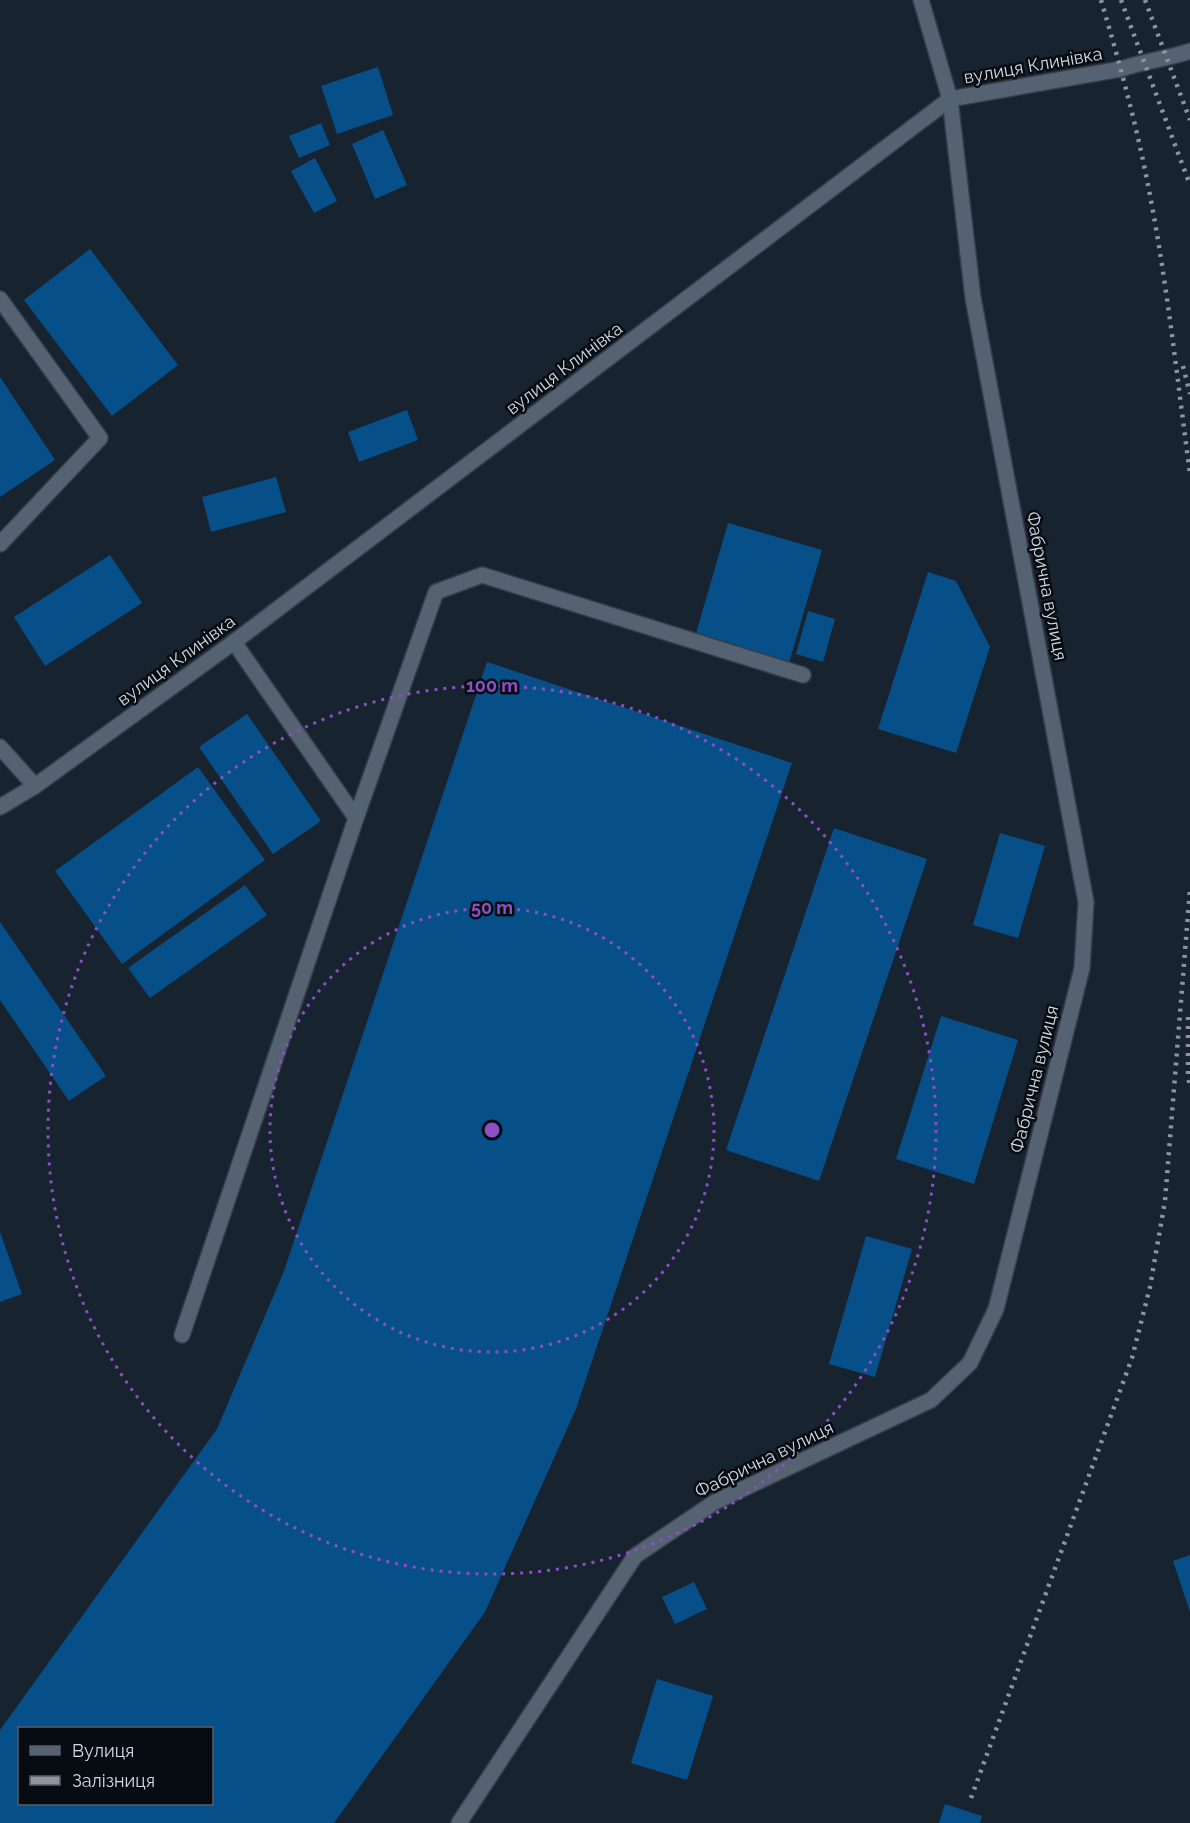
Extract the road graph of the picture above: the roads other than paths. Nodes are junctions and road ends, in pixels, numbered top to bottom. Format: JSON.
{"nodes":[{"id":1,"x":921,"y":0,"type":"edge"},
{"id":2,"x":1190,"y":51,"type":"edge"},
{"id":3,"x":950,"y":99,"type":"junction"},
{"id":4,"x":0,"y":299,"type":"edge"},
{"id":5,"x":0,"y":544,"type":"edge"},
{"id":6,"x":234,"y":642,"type":"junction"},
{"id":7,"x":803,"y":675,"type":"dead end"},
{"id":8,"x":0,"y":747,"type":"edge"},
{"id":9,"x":35,"y":786,"type":"junction"},
{"id":10,"x":0,"y":807,"type":"edge"},
{"id":11,"x":356,"y":818,"type":"junction"},
{"id":12,"x":182,"y":1335,"type":"dead end"},
{"id":13,"x":459,"y":1823,"type":"edge"}],
"edges":[{"from":1,"to":3,"type":"street","name":"Фабрична вулиця"},
{"from":2,"to":3,"type":"street","name":"вулиця Клинівка"},
{"from":3,"to":6,"type":"street","name":"вулиця Клинівка"},
{"from":3,"to":13,"type":"street","name":"Фабрична вулиця"},
{"from":4,"to":5,"type":"street"},
{"from":6,"to":9,"type":"street","name":"вулиця Клинівка"},
{"from":6,"to":11,"type":"street"},
{"from":7,"to":11,"type":"street"},
{"from":8,"to":9,"type":"street"},
{"from":9,"to":10,"type":"street","name":"вулиця Клинівка"},
{"from":11,"to":12,"type":"street"}]}
